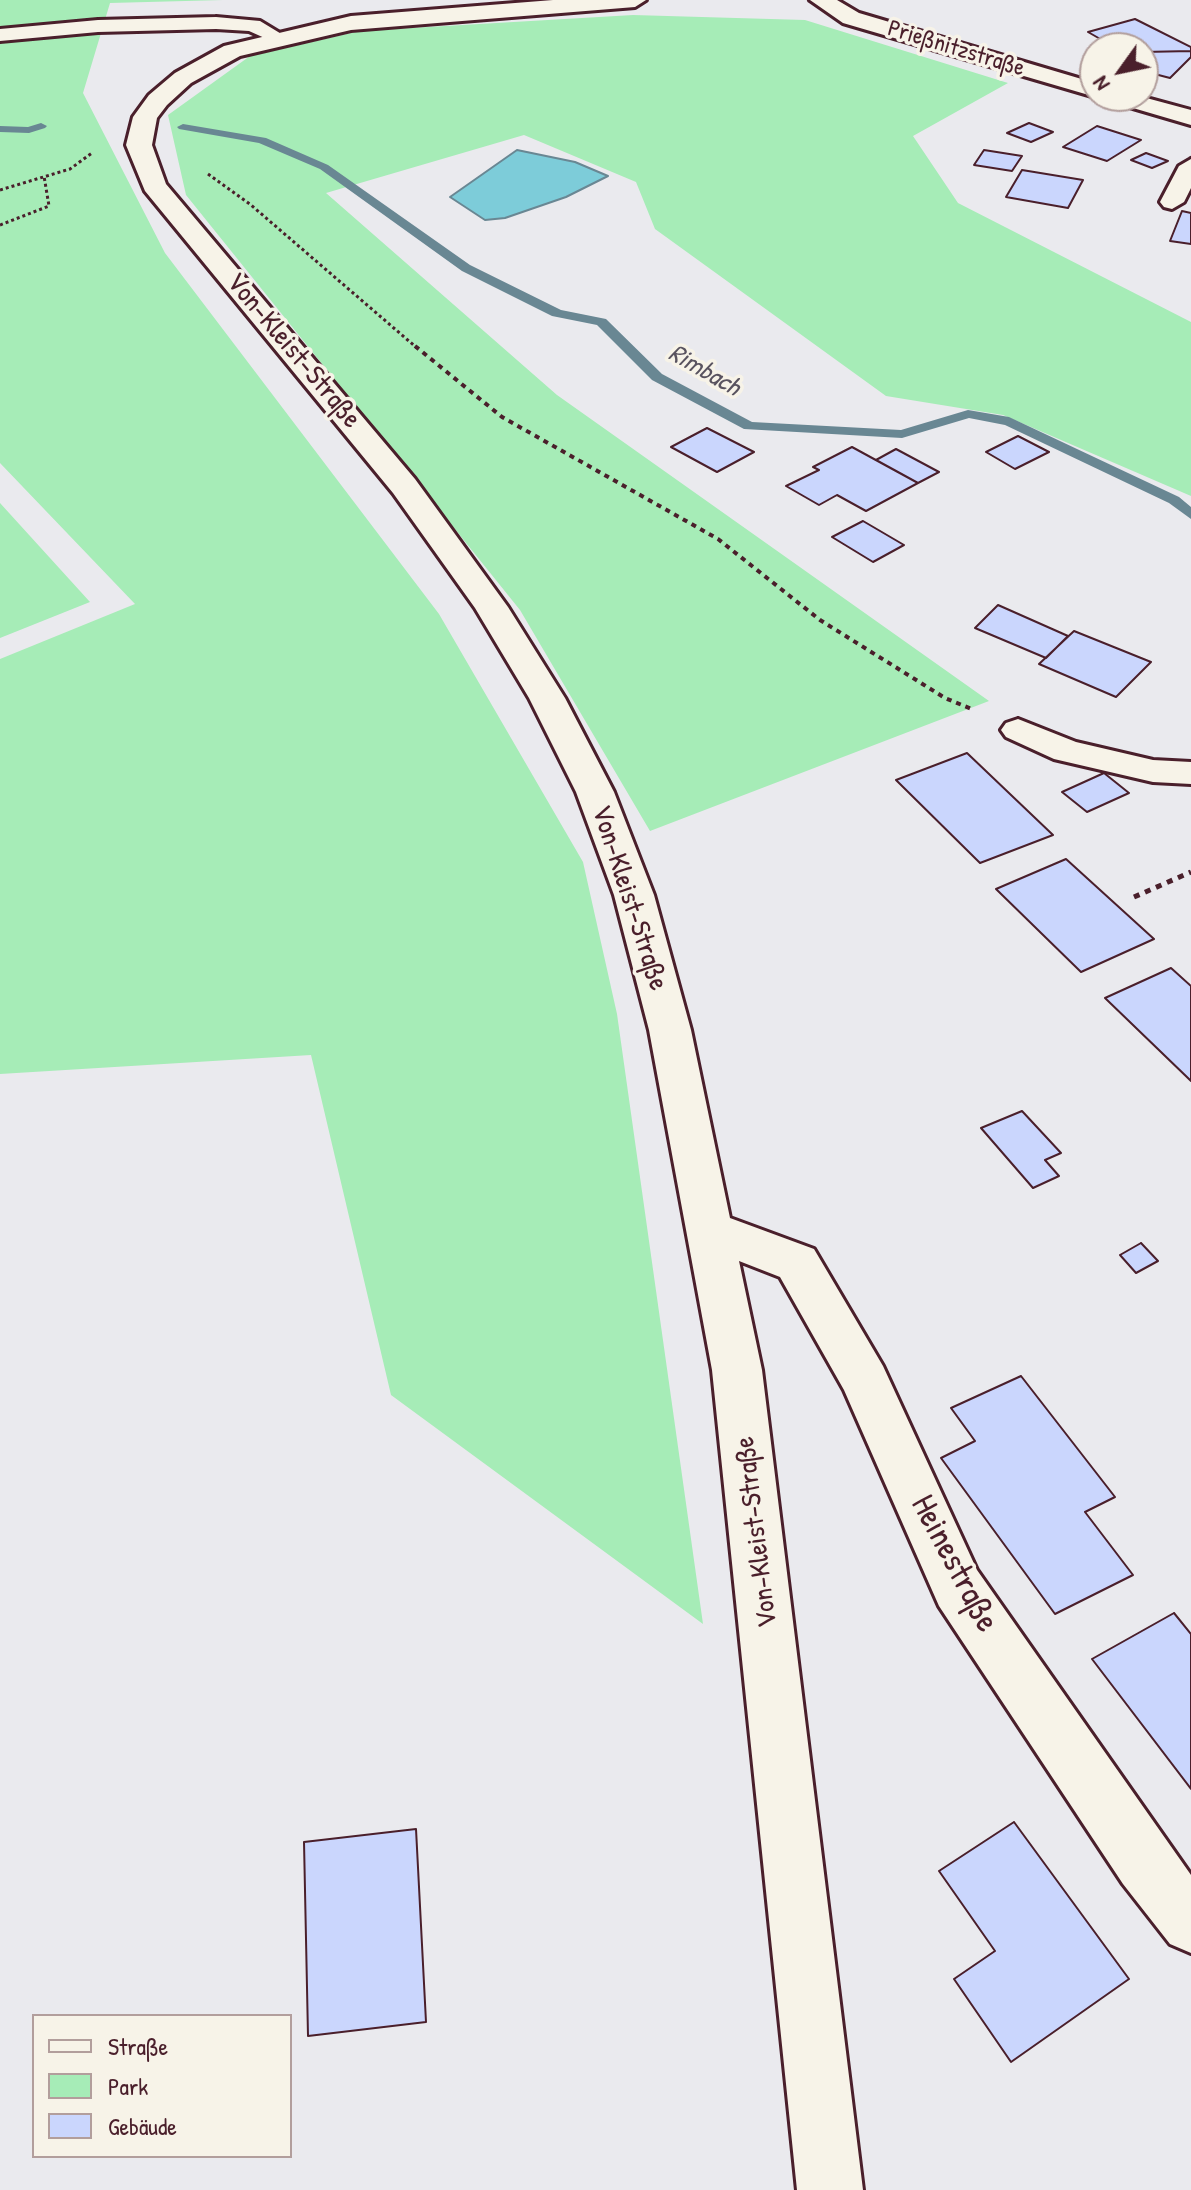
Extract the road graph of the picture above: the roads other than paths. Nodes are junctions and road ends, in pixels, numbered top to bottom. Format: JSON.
{"nodes":[{"id":1,"x":635,"y":0,"type":"edge"},
{"id":2,"x":821,"y":0,"type":"edge"},
{"id":3,"x":0,"y":35,"type":"edge"},
{"id":4,"x":278,"y":38,"type":"junction"},
{"id":5,"x":1079,"y":86,"type":"edge"},
{"id":6,"x":1159,"y":109,"type":"edge"},
{"id":7,"x":1191,"y":118,"type":"edge"},
{"id":8,"x":1191,"y":166,"type":"edge"},
{"id":9,"x":1172,"y":202,"type":"dead end"},
{"id":10,"x":1018,"y":730,"type":"road end"},
{"id":11,"x":1191,"y":773,"type":"edge"},
{"id":12,"x":711,"y":1230,"type":"junction"},
{"id":13,"x":1191,"y":1923,"type":"edge"},
{"id":14,"x":830,"y":2190,"type":"edge"}],
"edges":[{"from":1,"to":4,"type":"street"},
{"from":2,"to":5,"type":"street","name":"Prießnitzstraße"},
{"from":3,"to":4,"type":"lane"},
{"from":4,"to":12,"type":"street","name":"Von-Kleist-Straße"},
{"from":6,"to":7,"type":"street"},
{"from":8,"to":9,"type":"lane"},
{"from":10,"to":11,"type":"lane"},
{"from":12,"to":13,"type":"street","name":"Heinestraße"},
{"from":12,"to":14,"type":"street","name":"Von-Kleist-Straße"}]}
